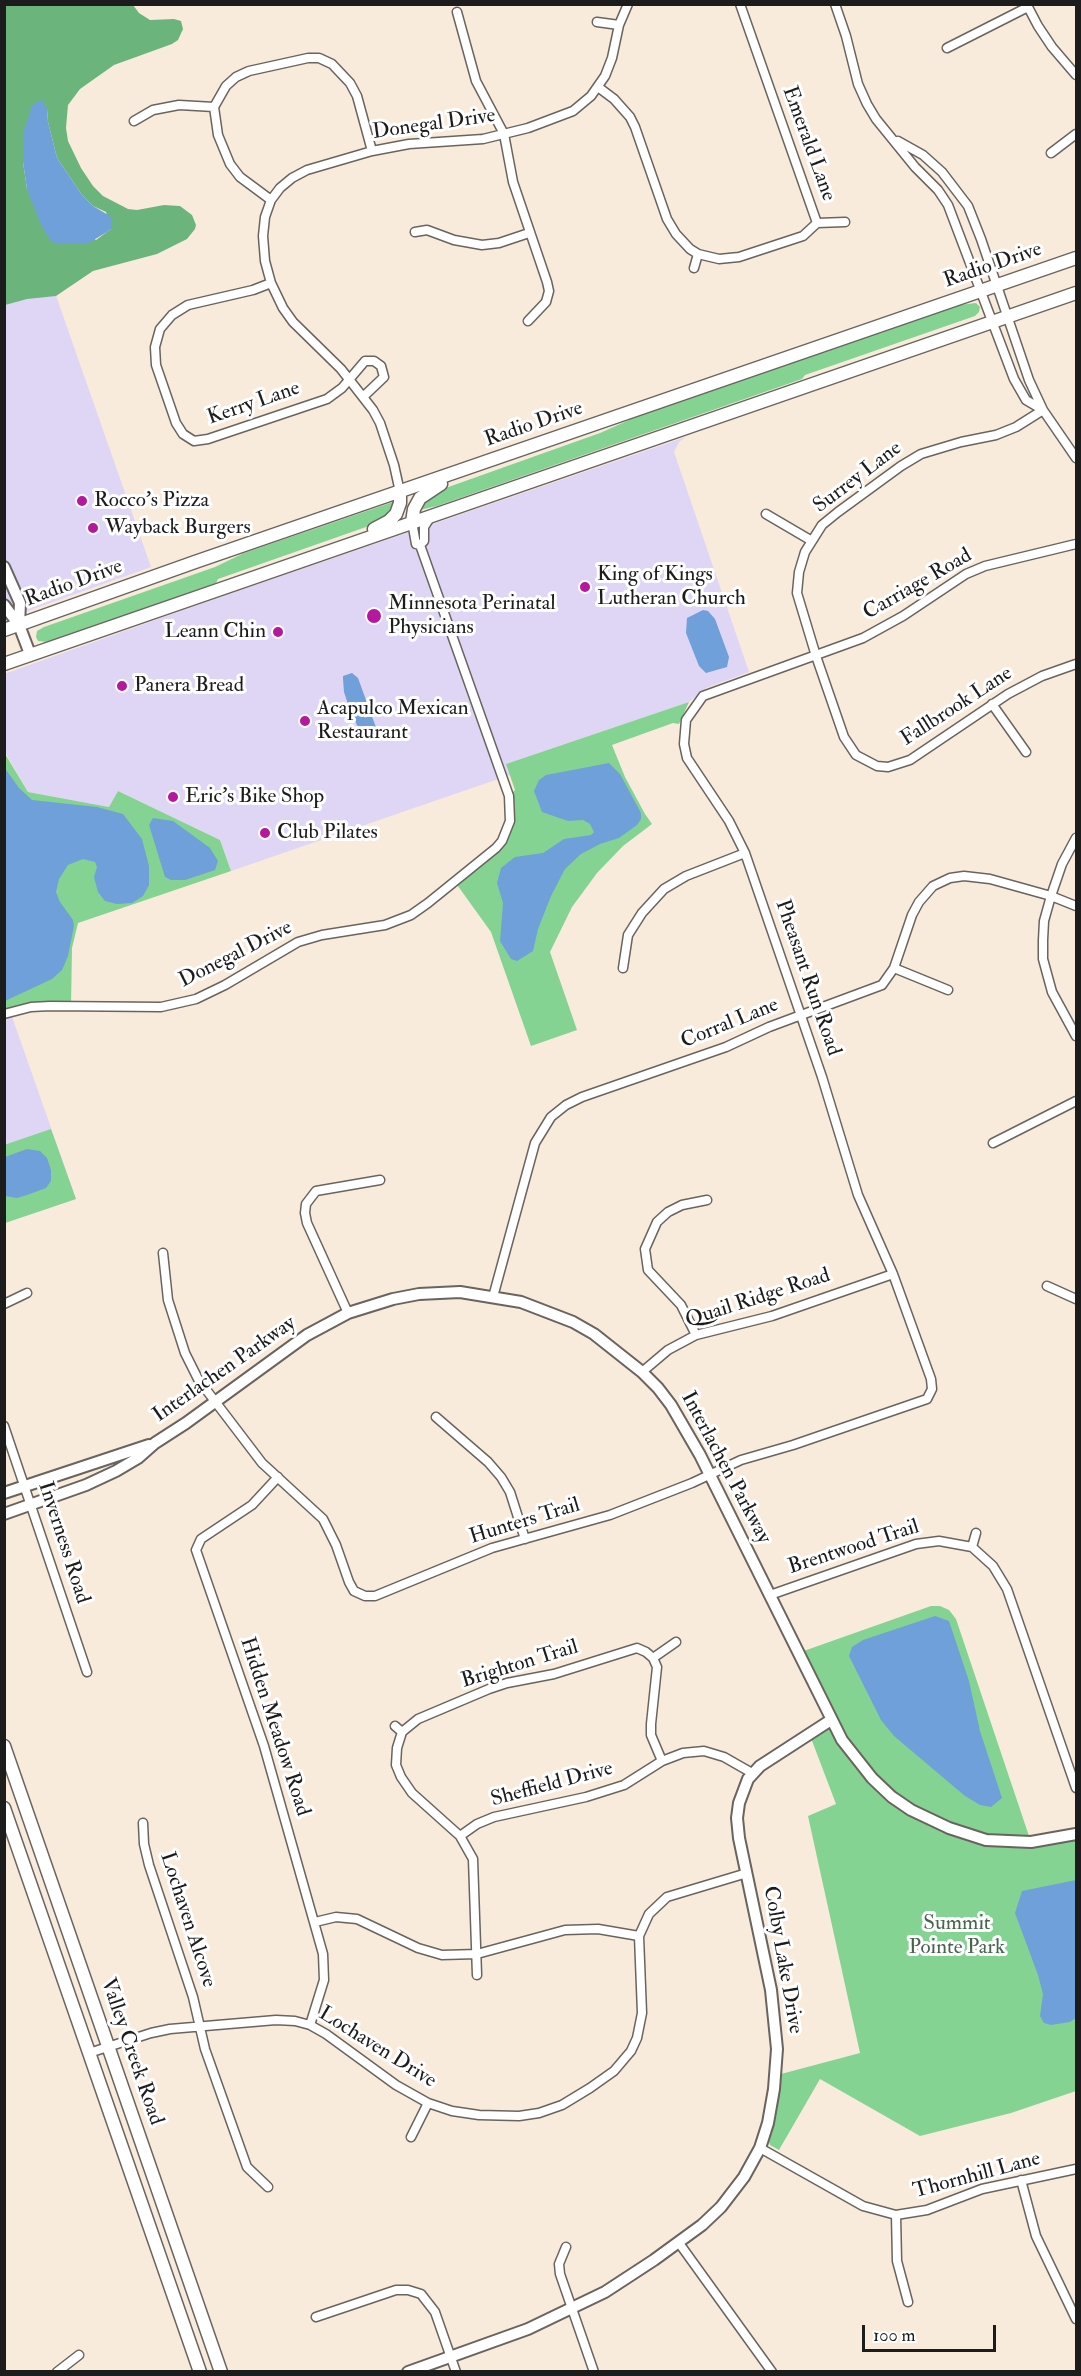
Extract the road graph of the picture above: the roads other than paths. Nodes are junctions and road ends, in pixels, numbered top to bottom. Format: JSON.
{"nodes":[{"id":1,"x":628,"y":4,"type":"edge"},
{"id":2,"x":740,"y":4,"type":"edge"},
{"id":3,"x":835,"y":4,"type":"edge"},
{"id":4,"x":1027,"y":6,"type":"edge"},
{"id":5,"x":457,"y":12,"type":"dead end"},
{"id":6,"x":597,"y":22,"type":"dead end"},
{"id":7,"x":619,"y":25,"type":"junction"},
{"id":8,"x":947,"y":48,"type":"dead end"},
{"id":9,"x":1077,"y":75,"type":"edge"},
{"id":10,"x":598,"y":87,"type":"junction"},
{"id":11,"x":214,"y":107,"type":"junction"},
{"id":12,"x":134,"y":121,"type":"dead end"},
{"id":13,"x":504,"y":134,"type":"junction"},
{"id":14,"x":1077,"y":134,"type":"edge"},
{"id":15,"x":892,"y":137,"type":"junction"},
{"id":16,"x":372,"y":151,"type":"junction"},
{"id":17,"x":1051,"y":153,"type":"dead end"},
{"id":18,"x":272,"y":200,"type":"junction"},
{"id":19,"x":845,"y":222,"type":"dead end"},
{"id":20,"x":817,"y":223,"type":"junction"},
{"id":21,"x":415,"y":232,"type":"dead end"},
{"id":22,"x":529,"y":233,"type":"junction"},
{"id":23,"x":698,"y":254,"type":"junction"},
{"id":24,"x":1077,"y":258,"type":"edge"},
{"id":25,"x":694,"y":268,"type":"dead end"},
{"id":26,"x":271,"y":283,"type":"junction"},
{"id":27,"x":997,"y":286,"type":"junction"},
{"id":28,"x":981,"y":291,"type":"junction"},
{"id":29,"x":1077,"y":293,"type":"edge"},
{"id":30,"x":1007,"y":317,"type":"junction"},
{"id":31,"x":528,"y":321,"type":"dead end"},
{"id":32,"x":993,"y":322,"type":"junction"},
{"id":33,"x":350,"y":379,"type":"junction"},
{"id":34,"x":364,"y":396,"type":"junction"},
{"id":35,"x":1043,"y":410,"type":"junction"},
{"id":36,"x":1077,"y":458,"type":"edge"},
{"id":37,"x":471,"y":467,"type":"junction"},
{"id":38,"x":400,"y":492,"type":"junction"},
{"id":39,"x":766,"y":513,"type":"dead end"},
{"id":40,"x":432,"y":515,"type":"junction"},
{"id":41,"x":412,"y":522,"type":"junction"},
{"id":42,"x":812,"y":541,"type":"junction"},
{"id":43,"x":1077,"y":544,"type":"edge"},
{"id":44,"x":420,"y":545,"type":"junction"},
{"id":45,"x":340,"y":547,"type":"junction"},
{"id":46,"x":4,"y":567,"type":"edge"},
{"id":47,"x":4,"y":605,"type":"edge"},
{"id":48,"x":19,"y":625,"type":"junction"},
{"id":49,"x":4,"y":630,"type":"edge"},
{"id":50,"x":30,"y":654,"type":"junction"},
{"id":51,"x":816,"y":656,"type":"junction"},
{"id":52,"x":4,"y":663,"type":"edge"},
{"id":53,"x":1077,"y":664,"type":"edge"},
{"id":54,"x":992,"y":704,"type":"junction"},
{"id":55,"x":1026,"y":752,"type":"dead end"},
{"id":56,"x":1077,"y":838,"type":"edge"},
{"id":57,"x":745,"y":853,"type":"junction"},
{"id":58,"x":1051,"y":896,"type":"junction"},
{"id":59,"x":1077,"y":906,"type":"edge"},
{"id":60,"x":623,"y":968,"type":"dead end"},
{"id":61,"x":894,"y":968,"type":"junction"},
{"id":62,"x":948,"y":990,"type":"dead end"},
{"id":63,"x":4,"y":1014,"type":"edge"},
{"id":64,"x":801,"y":1015,"type":"junction"},
{"id":65,"x":1076,"y":1034,"type":"edge"},
{"id":66,"x":1077,"y":1101,"type":"edge"},
{"id":67,"x":993,"y":1143,"type":"dead end"},
{"id":68,"x":380,"y":1180,"type":"dead end"},
{"id":69,"x":706,"y":1200,"type":"dead end"},
{"id":70,"x":163,"y":1253,"type":"dead end"},
{"id":71,"x":893,"y":1274,"type":"junction"},
{"id":72,"x":1047,"y":1286,"type":"dead end"},
{"id":73,"x":27,"y":1293,"type":"dead end"},
{"id":74,"x":493,"y":1297,"type":"junction"},
{"id":75,"x":1077,"y":1299,"type":"edge"},
{"id":76,"x":4,"y":1304,"type":"edge"},
{"id":77,"x":348,"y":1313,"type":"junction"},
{"id":78,"x":696,"y":1335,"type":"junction"},
{"id":79,"x":642,"y":1372,"type":"junction"},
{"id":80,"x":930,"y":1395,"type":"joint"},
{"id":81,"x":214,"y":1402,"type":"junction"},
{"id":82,"x":436,"y":1417,"type":"dead end"},
{"id":83,"x":4,"y":1426,"type":"edge"},
{"id":84,"x":155,"y":1443,"type":"junction"},
{"id":85,"x":709,"y":1474,"type":"junction"},
{"id":86,"x":278,"y":1477,"type":"junction"},
{"id":87,"x":25,"y":1486,"type":"junction"},
{"id":88,"x":4,"y":1493,"type":"edge"},
{"id":89,"x":31,"y":1505,"type":"junction"},
{"id":90,"x":4,"y":1514,"type":"edge"},
{"id":91,"x":976,"y":1533,"type":"dead end"},
{"id":92,"x":525,"y":1539,"type":"junction"},
{"id":93,"x":972,"y":1547,"type":"junction"},
{"id":94,"x":770,"y":1595,"type":"junction"},
{"id":95,"x":676,"y":1642,"type":"dead end"},
{"id":96,"x":653,"y":1658,"type":"junction"},
{"id":97,"x":87,"y":1672,"type":"dead end"},
{"id":98,"x":831,"y":1720,"type":"junction"},
{"id":99,"x":4,"y":1746,"type":"edge"},
{"id":100,"x":662,"y":1761,"type":"junction"},
{"id":101,"x":752,"y":1773,"type":"junction"},
{"id":102,"x":1077,"y":1788,"type":"edge"},
{"id":103,"x":4,"y":1808,"type":"edge"},
{"id":104,"x":143,"y":1823,"type":"dead end"},
{"id":105,"x":1077,"y":1834,"type":"edge"},
{"id":106,"x":460,"y":1836,"type":"junction"},
{"id":107,"x":747,"y":1873,"type":"junction"},
{"id":108,"x":315,"y":1922,"type":"junction"},
{"id":109,"x":639,"y":1936,"type":"junction"},
{"id":110,"x":477,"y":1954,"type":"junction"},
{"id":111,"x":477,"y":1975,"type":"dead end"},
{"id":112,"x":310,"y":2025,"type":"junction"},
{"id":113,"x":199,"y":2027,"type":"junction"},
{"id":114,"x":108,"y":2046,"type":"junction"},
{"id":115,"x":89,"y":2053,"type":"junction"},
{"id":116,"x":429,"y":2103,"type":"junction"},
{"id":117,"x":411,"y":2137,"type":"dead end"},
{"id":118,"x":760,"y":2148,"type":"junction"},
{"id":119,"x":1077,"y":2169,"type":"edge"},
{"id":120,"x":1021,"y":2180,"type":"junction"},
{"id":121,"x":268,"y":2187,"type":"dead end"},
{"id":122,"x":896,"y":2215,"type":"junction"},
{"id":123,"x":679,"y":2243,"type":"junction"},
{"id":124,"x":566,"y":2247,"type":"dead end"},
{"id":125,"x":908,"y":2302,"type":"dead end"},
{"id":126,"x":572,"y":2309,"type":"junction"},
{"id":127,"x":316,"y":2317,"type":"dead end"},
{"id":128,"x":1077,"y":2319,"type":"edge"},
{"id":129,"x":79,"y":2355,"type":"dead end"},
{"id":130,"x":451,"y":2356,"type":"junction"},
{"id":131,"x":57,"y":2372,"type":"edge"},
{"id":132,"x":200,"y":2372,"type":"edge"},
{"id":133,"x":222,"y":2372,"type":"edge"},
{"id":134,"x":408,"y":2372,"type":"edge"},
{"id":135,"x":456,"y":2372,"type":"edge"},
{"id":136,"x":594,"y":2372,"type":"edge"},
{"id":137,"x":772,"y":2372,"type":"edge"}],
"edges":[{"from":1,"to":7,"type":"street","name":"Donegal Drive"},
{"from":2,"to":20,"type":"street","name":"Emerald Lane"},
{"from":3,"to":15,"type":"street"},
{"from":4,"to":8,"type":"street"},
{"from":4,"to":9,"type":"street"},
{"from":5,"to":13,"type":"street"},
{"from":6,"to":7,"type":"street"},
{"from":7,"to":10,"type":"street","name":"Donegal Drive"},
{"from":10,"to":13,"type":"street","name":"Donegal Drive"},
{"from":10,"to":23,"type":"street"},
{"from":11,"to":12,"type":"street"},
{"from":11,"to":16,"type":"street"},
{"from":11,"to":18,"type":"street"},
{"from":13,"to":16,"type":"street","name":"Donegal Drive"},
{"from":13,"to":22,"type":"street"},
{"from":14,"to":17,"type":"street"},
{"from":15,"to":27,"type":"street"},
{"from":15,"to":28,"type":"street"},
{"from":16,"to":18,"type":"street","name":"Donegal Drive"},
{"from":18,"to":26,"type":"street","name":"Donegal Drive"},
{"from":19,"to":20,"type":"street"},
{"from":20,"to":23,"type":"street","name":"Emerald Lane"},
{"from":21,"to":22,"type":"street"},
{"from":22,"to":31,"type":"street"},
{"from":23,"to":25,"type":"street"},
{"from":24,"to":27,"type":"main road","name":"Radio Drive"},
{"from":26,"to":33,"type":"street","name":"Donegal Drive"},
{"from":26,"to":33,"type":"street","name":"Kerry Lane"},
{"from":27,"to":28,"type":"main road","name":"Radio Drive"},
{"from":27,"to":30,"type":"street"},
{"from":28,"to":32,"type":"street"},
{"from":28,"to":37,"type":"main road","name":"Radio Drive"},
{"from":29,"to":30,"type":"main road"},
{"from":30,"to":32,"type":"main road"},
{"from":30,"to":35,"type":"street"},
{"from":32,"to":35,"type":"street"},
{"from":32,"to":40,"type":"main road"},
{"from":33,"to":34,"type":"street","name":"Donegal Drive"},
{"from":33,"to":34,"type":"street"},
{"from":34,"to":38,"type":"street","name":"Donegal Drive"},
{"from":35,"to":36,"type":"street"},
{"from":35,"to":42,"type":"street","name":"Surrey Lane"},
{"from":37,"to":38,"type":"main road","name":"Radio Drive"},
{"from":37,"to":41,"type":"main road"},
{"from":38,"to":45,"type":"main road"},
{"from":38,"to":48,"type":"main road","name":"Radio Drive"},
{"from":39,"to":42,"type":"street"},
{"from":40,"to":41,"type":"main road"},
{"from":40,"to":44,"type":"street"},
{"from":41,"to":44,"type":"street","name":"Donegal Drive"},
{"from":41,"to":45,"type":"main road"},
{"from":42,"to":51,"type":"street","name":"Surrey Lane"},
{"from":43,"to":51,"type":"street","name":"Carriage Road"},
{"from":44,"to":63,"type":"street","name":"Donegal Drive"},
{"from":45,"to":50,"type":"main road"},
{"from":46,"to":48,"type":"street"},
{"from":47,"to":48,"type":"street"},
{"from":48,"to":49,"type":"main road","name":"Radio Drive"},
{"from":48,"to":50,"type":"street"},
{"from":50,"to":52,"type":"main road"},
{"from":51,"to":54,"type":"street","name":"Fallbrook Lane"},
{"from":51,"to":57,"type":"street","name":"Pheasant Run Road"},
{"from":53,"to":54,"type":"street","name":"Fallbrook Lane"},
{"from":54,"to":55,"type":"street"},
{"from":56,"to":58,"type":"street"},
{"from":57,"to":60,"type":"street"},
{"from":57,"to":64,"type":"street","name":"Pheasant Run Road"},
{"from":58,"to":59,"type":"street","name":"Corral Lane"},
{"from":58,"to":61,"type":"street","name":"Corral Lane"},
{"from":58,"to":65,"type":"street"},
{"from":61,"to":62,"type":"street"},
{"from":61,"to":64,"type":"street","name":"Corral Lane"},
{"from":64,"to":71,"type":"street","name":"Pheasant Run Road"},
{"from":64,"to":74,"type":"street","name":"Corral Lane"},
{"from":66,"to":67,"type":"street"},
{"from":68,"to":77,"type":"street"},
{"from":69,"to":78,"type":"street"},
{"from":70,"to":81,"type":"street","name":"Hunters Trail"},
{"from":71,"to":78,"type":"street","name":"Quail Ridge Road"},
{"from":71,"to":80,"type":"street","name":"Pheasant Run Road"},
{"from":72,"to":75,"type":"street"},
{"from":73,"to":76,"type":"street"},
{"from":74,"to":77,"type":"street","name":"Interlachen Parkway"},
{"from":74,"to":79,"type":"street","name":"Interlachen Parkway"},
{"from":77,"to":81,"type":"street","name":"Interlachen Parkway"},
{"from":78,"to":79,"type":"street","name":"Quail Ridge Road"},
{"from":79,"to":85,"type":"street","name":"Interlachen Parkway"},
{"from":80,"to":85,"type":"street","name":"Hunters Trail"},
{"from":81,"to":84,"type":"street","name":"Interlachen Parkway"},
{"from":81,"to":86,"type":"street","name":"Hunters Trail"},
{"from":82,"to":92,"type":"street"},
{"from":83,"to":87,"type":"street","name":"Inverness Road"},
{"from":84,"to":87,"type":"street","name":"Interlachen Parkway"},
{"from":84,"to":89,"type":"street","name":"Interlachen Parkway"},
{"from":85,"to":92,"type":"street","name":"Hunters Trail"},
{"from":85,"to":94,"type":"street","name":"Interlachen Parkway"},
{"from":86,"to":92,"type":"street","name":"Hunters Trail"},
{"from":86,"to":108,"type":"street","name":"Hidden Meadow Road"},
{"from":87,"to":88,"type":"street","name":"Interlachen Parkway"},
{"from":87,"to":89,"type":"street","name":"Inverness Road"},
{"from":89,"to":90,"type":"street","name":"Interlachen Parkway"},
{"from":89,"to":97,"type":"street","name":"Inverness Road"},
{"from":91,"to":93,"type":"street"},
{"from":93,"to":94,"type":"street","name":"Brentwood Trail"},
{"from":93,"to":102,"type":"street"},
{"from":94,"to":98,"type":"street","name":"Interlachen Parkway"},
{"from":95,"to":96,"type":"street"},
{"from":96,"to":100,"type":"street"},
{"from":96,"to":106,"type":"street","name":"Brighton Trail"},
{"from":98,"to":101,"type":"street","name":"Colby Lake Drive"},
{"from":98,"to":105,"type":"street","name":"Interlachen Parkway"},
{"from":99,"to":114,"type":"main road","name":"Valley Creek Road"},
{"from":100,"to":101,"type":"street","name":"Sheffield Drive"},
{"from":100,"to":106,"type":"street","name":"Sheffield Drive"},
{"from":101,"to":107,"type":"street","name":"Colby Lake Drive"},
{"from":103,"to":115,"type":"main road","name":"Valley Creek Road"},
{"from":104,"to":113,"type":"street","name":"Lochaven Alcove"},
{"from":106,"to":110,"type":"street","name":"Brighton Trail"},
{"from":107,"to":109,"type":"street","name":"Lochaven Drive"},
{"from":107,"to":118,"type":"street","name":"Colby Lake Drive"},
{"from":108,"to":110,"type":"street"},
{"from":108,"to":112,"type":"street","name":"Hidden Meadow Road"},
{"from":109,"to":110,"type":"street"},
{"from":109,"to":116,"type":"street","name":"Lochaven Drive"},
{"from":110,"to":111,"type":"street","name":"Brighton Trail"},
{"from":112,"to":113,"type":"street","name":"Lochaven Drive"},
{"from":112,"to":116,"type":"street","name":"Lochaven Drive"},
{"from":113,"to":114,"type":"street","name":"Lochaven Drive"},
{"from":113,"to":121,"type":"street","name":"Lochaven Alcove"},
{"from":114,"to":115,"type":"street","name":"Lochaven Drive"},
{"from":114,"to":133,"type":"main road","name":"Valley Creek Road"},
{"from":115,"to":132,"type":"main road","name":"Valley Creek Road"},
{"from":116,"to":117,"type":"street"},
{"from":118,"to":122,"type":"street","name":"Thornhill Lane"},
{"from":118,"to":123,"type":"street","name":"Colby Lake Drive"},
{"from":119,"to":120,"type":"street","name":"Thornhill Lane"},
{"from":120,"to":122,"type":"street","name":"Thornhill Lane"},
{"from":120,"to":128,"type":"street"},
{"from":122,"to":125,"type":"street"},
{"from":123,"to":126,"type":"street","name":"Colby Lake Drive"},
{"from":123,"to":137,"type":"street"},
{"from":124,"to":126,"type":"street"},
{"from":126,"to":130,"type":"street","name":"Colby Lake Drive"},
{"from":126,"to":136,"type":"street"},
{"from":127,"to":130,"type":"street"},
{"from":129,"to":131,"type":"street"},
{"from":130,"to":134,"type":"street","name":"Colby Lake Drive"},
{"from":130,"to":135,"type":"street"}]}
